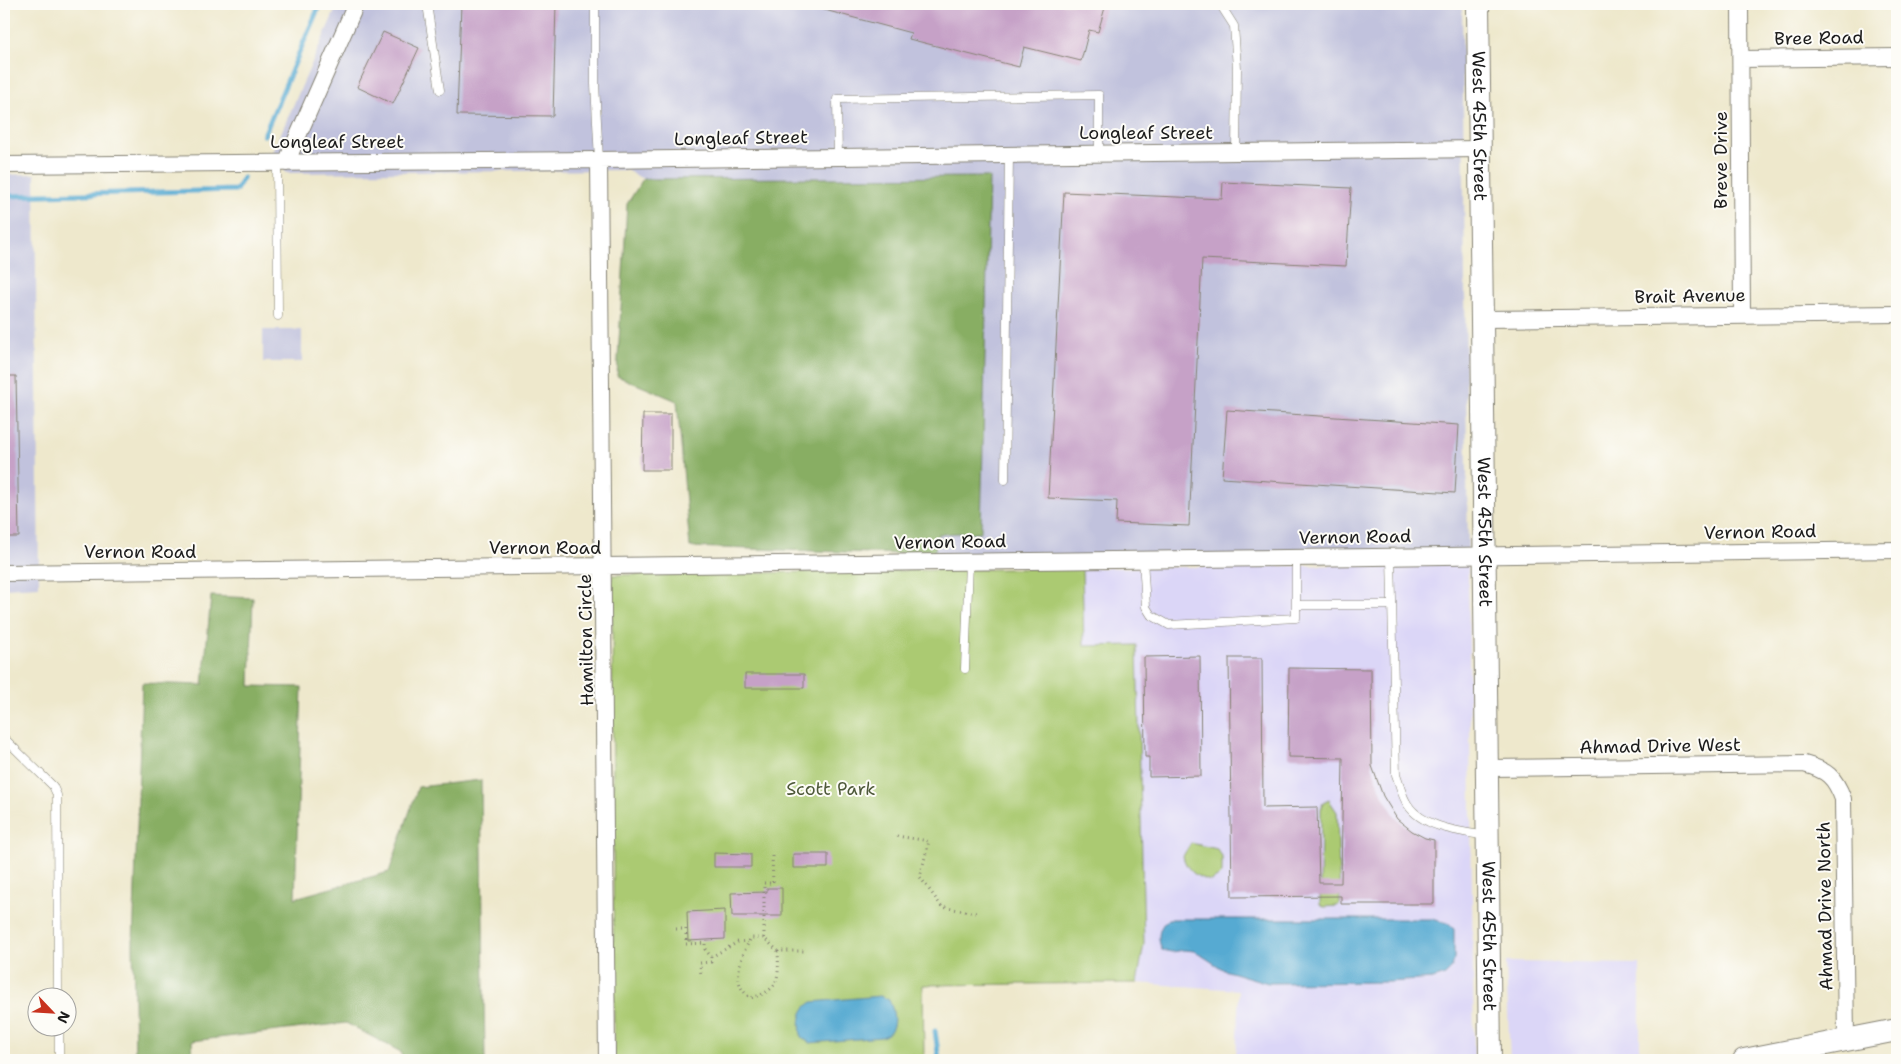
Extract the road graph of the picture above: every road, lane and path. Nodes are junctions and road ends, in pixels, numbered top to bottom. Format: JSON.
{"nodes":[{"id":1,"x":356,"y":4,"type":"edge"},
{"id":2,"x":427,"y":4,"type":"edge"},
{"id":3,"x":595,"y":4,"type":"edge"},
{"id":4,"x":1220,"y":4,"type":"edge"},
{"id":5,"x":1478,"y":4,"type":"edge"},
{"id":6,"x":1740,"y":4,"type":"edge"},
{"id":7,"x":1897,"y":57,"type":"edge"},
{"id":8,"x":1741,"y":58,"type":"junction"},
{"id":9,"x":440,"y":90,"type":"dead end"},
{"id":10,"x":1480,"y":149,"type":"junction"},
{"id":11,"x":1236,"y":152,"type":"junction"},
{"id":12,"x":1099,"y":153,"type":"junction"},
{"id":13,"x":1009,"y":154,"type":"junction"},
{"id":14,"x":838,"y":157,"type":"junction"},
{"id":15,"x":599,"y":160,"type":"junction"},
{"id":16,"x":281,"y":162,"type":"junction"},
{"id":17,"x":4,"y":165,"type":"edge"},
{"id":18,"x":1897,"y":314,"type":"edge"},
{"id":19,"x":278,"y":316,"type":"dead end"},
{"id":20,"x":1742,"y":316,"type":"junction"},
{"id":21,"x":1483,"y":319,"type":"junction"},
{"id":22,"x":1005,"y":480,"type":"dead end"},
{"id":23,"x":1897,"y":550,"type":"edge"},
{"id":24,"x":1484,"y":555,"type":"junction"},
{"id":25,"x":1391,"y":556,"type":"junction"},
{"id":26,"x":1296,"y":558,"type":"junction"},
{"id":27,"x":1143,"y":559,"type":"junction"},
{"id":28,"x":969,"y":562,"type":"junction"},
{"id":29,"x":605,"y":568,"type":"junction"},
{"id":30,"x":4,"y":573,"type":"edge"},
{"id":31,"x":1392,"y":605,"type":"junction"},
{"id":32,"x":1296,"y":606,"type":"junction"},
{"id":33,"x":965,"y":669,"type":"dead end"},
{"id":34,"x":4,"y":738,"type":"edge"},
{"id":35,"x":1489,"y":768,"type":"junction"},
{"id":36,"x":1829,"y":775,"type":"joint"},
{"id":37,"x":897,"y":836,"type":"dead end"},
{"id":38,"x":1489,"y":836,"type":"junction"},
{"id":39,"x":772,"y":856,"type":"dead end"},
{"id":40,"x":976,"y":913,"type":"dead end"},
{"id":41,"x":676,"y":929,"type":"dead end"},
{"id":42,"x":764,"y":938,"type":"junction"},
{"id":43,"x":749,"y":941,"type":"junction"},
{"id":44,"x":778,"y":951,"type":"junction"},
{"id":45,"x":804,"y":951,"type":"dead end"},
{"id":46,"x":711,"y":957,"type":"junction"},
{"id":47,"x":701,"y":976,"type":"dead end"},
{"id":48,"x":58,"y":986,"type":"edge"},
{"id":49,"x":1897,"y":1030,"type":"edge"},
{"id":50,"x":59,"y":1036,"type":"edge"},
{"id":51,"x":1846,"y":1040,"type":"junction"},
{"id":52,"x":59,"y":1060,"type":"edge"},
{"id":53,"x":607,"y":1060,"type":"edge"},
{"id":54,"x":1490,"y":1060,"type":"edge"},
{"id":55,"x":1744,"y":1060,"type":"edge"}],
"edges":[{"from":1,"to":16,"type":"street"},
{"from":2,"to":9,"type":"lane"},
{"from":3,"to":15,"type":"lane"},
{"from":4,"to":11,"type":"lane"},
{"from":5,"to":10,"type":"street","name":"West 45th Street"},
{"from":6,"to":8,"type":"street","name":"Breve Drive"},
{"from":7,"to":8,"type":"street","name":"Bree Road"},
{"from":8,"to":20,"type":"street","name":"Breve Drive"},
{"from":10,"to":11,"type":"street","name":"Longleaf Street"},
{"from":10,"to":21,"type":"street","name":"West 45th Street"},
{"from":11,"to":12,"type":"street","name":"Longleaf Street"},
{"from":12,"to":13,"type":"street","name":"Longleaf Street"},
{"from":12,"to":14,"type":"lane"},
{"from":13,"to":14,"type":"street","name":"Longleaf Street"},
{"from":13,"to":22,"type":"lane"},
{"from":14,"to":15,"type":"street","name":"Longleaf Street"},
{"from":15,"to":16,"type":"street","name":"Longleaf Street"},
{"from":15,"to":29,"type":"street","name":"Hamilton Circle"},
{"from":16,"to":17,"type":"street","name":"Longleaf Street"},
{"from":16,"to":19,"type":"lane"},
{"from":18,"to":20,"type":"street","name":"Brait Avenue"},
{"from":20,"to":21,"type":"street","name":"Brait Avenue"},
{"from":21,"to":24,"type":"street","name":"West 45th Street"},
{"from":23,"to":24,"type":"street","name":"Vernon Road"},
{"from":24,"to":25,"type":"street","name":"Vernon Road"},
{"from":24,"to":35,"type":"street","name":"West 45th Street"},
{"from":25,"to":26,"type":"street","name":"Vernon Road"},
{"from":25,"to":31,"type":"lane"},
{"from":26,"to":27,"type":"street","name":"Vernon Road"},
{"from":26,"to":32,"type":"lane"},
{"from":27,"to":28,"type":"street","name":"Vernon Road"},
{"from":27,"to":32,"type":"lane"},
{"from":28,"to":29,"type":"street","name":"Vernon Road"},
{"from":28,"to":33,"type":"lane"},
{"from":29,"to":30,"type":"street","name":"Vernon Road"},
{"from":29,"to":53,"type":"street","name":"Hamilton Circle"},
{"from":31,"to":32,"type":"lane"},
{"from":31,"to":38,"type":"lane"},
{"from":34,"to":48,"type":"lane"},
{"from":35,"to":36,"type":"street","name":"Ahmad Drive West"},
{"from":35,"to":38,"type":"street","name":"West 45th Street"},
{"from":36,"to":51,"type":"street","name":"Ahmad Drive North"},
{"from":37,"to":40,"type":"path"},
{"from":38,"to":54,"type":"street","name":"West 45th Street"},
{"from":39,"to":42,"type":"path"},
{"from":41,"to":46,"type":"path"},
{"from":42,"to":43,"type":"path"},
{"from":42,"to":44,"type":"path"},
{"from":43,"to":44,"type":"path"},
{"from":43,"to":46,"type":"path"},
{"from":44,"to":45,"type":"path"},
{"from":46,"to":47,"type":"path"},
{"from":49,"to":51,"type":"street"},
{"from":50,"to":52,"type":"lane"},
{"from":51,"to":55,"type":"street"}]}
